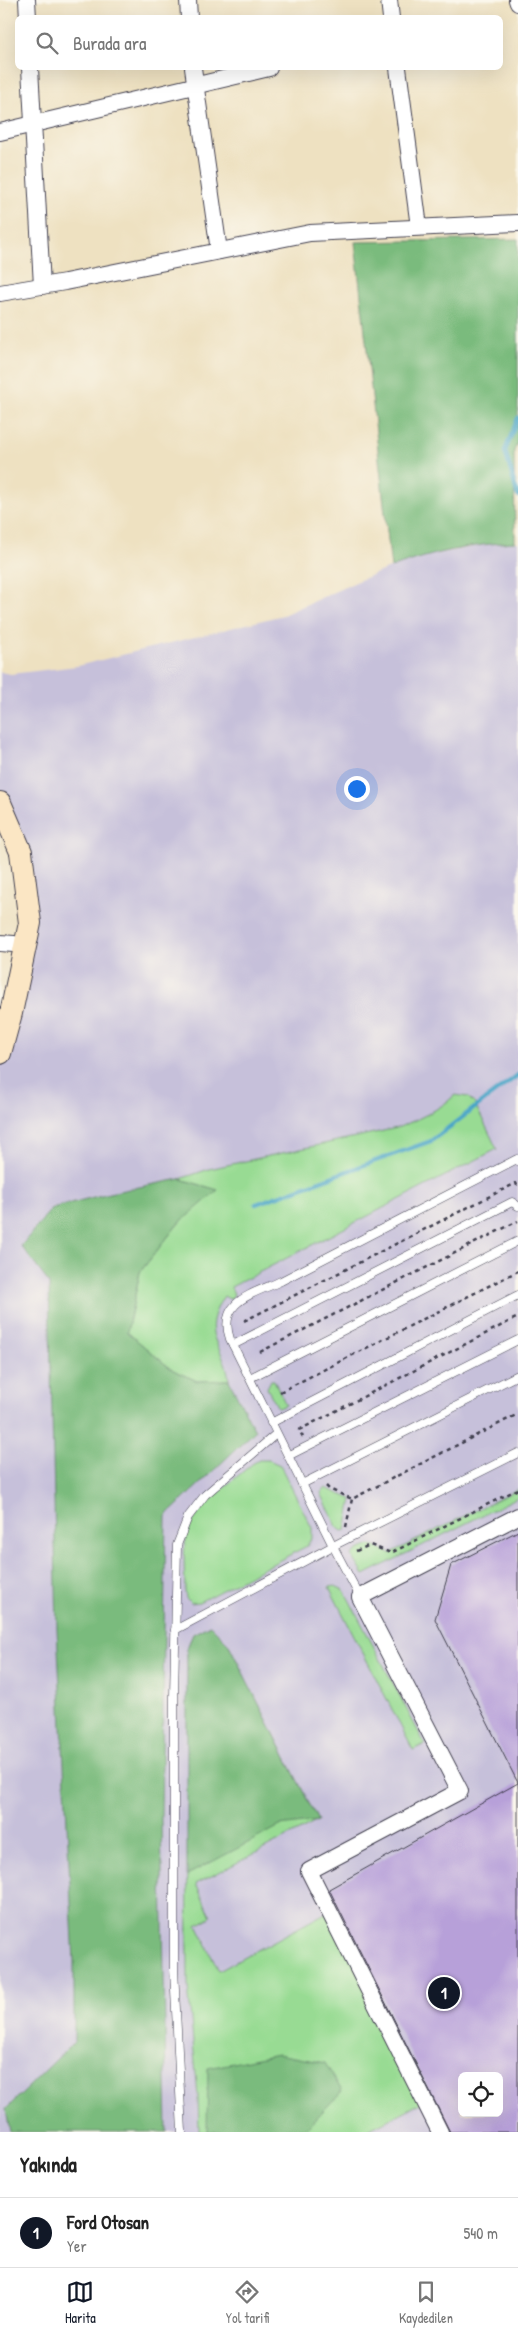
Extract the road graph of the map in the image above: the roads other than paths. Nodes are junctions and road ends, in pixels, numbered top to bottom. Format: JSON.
{"nodes":[{"id":1,"x":27,"y":0,"type":"edge"},
{"id":2,"x":188,"y":0,"type":"edge"},
{"id":3,"x":389,"y":0,"type":"edge"},
{"id":4,"x":28,"y":15,"type":"edge"},
{"id":5,"x":189,"y":15,"type":"edge"},
{"id":6,"x":391,"y":15,"type":"edge"},
{"id":7,"x":30,"y":70,"type":"edge"},
{"id":8,"x":193,"y":70,"type":"edge"},
{"id":9,"x":260,"y":70,"type":"edge"},
{"id":10,"x":398,"y":70,"type":"edge"},
{"id":11,"x":195,"y":85,"type":"junction"},
{"id":12,"x":32,"y":124,"type":"junction"},
{"id":13,"x":0,"y":132,"type":"edge"},
{"id":14,"x":518,"y":223,"type":"edge"},
{"id":15,"x":419,"y":227,"type":"junction"},
{"id":16,"x":219,"y":251,"type":"junction"},
{"id":17,"x":42,"y":286,"type":"junction"},
{"id":18,"x":0,"y":293,"type":"edge"},
{"id":19,"x":0,"y":803,"type":"edge"},
{"id":20,"x":0,"y":830,"type":"edge"},
{"id":21,"x":7,"y":944,"type":"edge"},
{"id":22,"x":0,"y":1013,"type":"edge"},
{"id":23,"x":0,"y":1053,"type":"edge"},
{"id":24,"x":518,"y":1161,"type":"edge"},
{"id":25,"x":516,"y":1202,"type":"edge"},
{"id":26,"x":518,"y":1241,"type":"edge"},
{"id":27,"x":518,"y":1295,"type":"edge"},
{"id":28,"x":518,"y":1340,"type":"edge"},
{"id":29,"x":233,"y":1345,"type":"junction"},
{"id":30,"x":518,"y":1375,"type":"edge"},
{"id":31,"x":250,"y":1378,"type":"junction"},
{"id":32,"x":271,"y":1423,"type":"junction"},
{"id":33,"x":276,"y":1434,"type":"junction"},
{"id":34,"x":518,"y":1453,"type":"edge"},
{"id":35,"x":288,"y":1456,"type":"junction"},
{"id":36,"x":302,"y":1484,"type":"junction"},
{"id":37,"x":518,"y":1516,"type":"edge"},
{"id":38,"x":333,"y":1546,"type":"junction"},
{"id":39,"x":360,"y":1597,"type":"junction"},
{"id":40,"x":175,"y":1630,"type":"junction"},
{"id":41,"x":182,"y":2132,"type":"edge"},
{"id":42,"x":440,"y":2132,"type":"edge"}],
"edges":[{"from":1,"to":4,"type":"street"},
{"from":2,"to":5,"type":"street"},
{"from":3,"to":6,"type":"street"},
{"from":7,"to":12,"type":"street"},
{"from":8,"to":11,"type":"street"},
{"from":9,"to":11,"type":"street"},
{"from":10,"to":15,"type":"street"},
{"from":11,"to":12,"type":"street"},
{"from":11,"to":16,"type":"street"},
{"from":12,"to":13,"type":"street"},
{"from":12,"to":17,"type":"street"},
{"from":14,"to":15,"type":"street"},
{"from":15,"to":16,"type":"street"},
{"from":16,"to":17,"type":"street"},
{"from":17,"to":18,"type":"street"},
{"from":19,"to":23,"type":"main road"},
{"from":20,"to":21,"type":"main road"},
{"from":21,"to":22,"type":"main road"},
{"from":24,"to":29,"type":"lane"},
{"from":25,"to":29,"type":"lane"},
{"from":26,"to":31,"type":"lane"},
{"from":27,"to":32,"type":"lane"},
{"from":28,"to":35,"type":"lane"},
{"from":29,"to":31,"type":"lane"},
{"from":30,"to":36,"type":"lane"},
{"from":31,"to":32,"type":"lane"},
{"from":32,"to":33,"type":"lane"},
{"from":33,"to":35,"type":"lane"},
{"from":33,"to":40,"type":"lane"},
{"from":34,"to":38,"type":"lane"},
{"from":35,"to":36,"type":"lane"},
{"from":36,"to":38,"type":"lane"},
{"from":37,"to":39,"type":"street"},
{"from":38,"to":39,"type":"lane"},
{"from":38,"to":40,"type":"lane"},
{"from":39,"to":42,"type":"street"},
{"from":40,"to":41,"type":"lane"}]}
